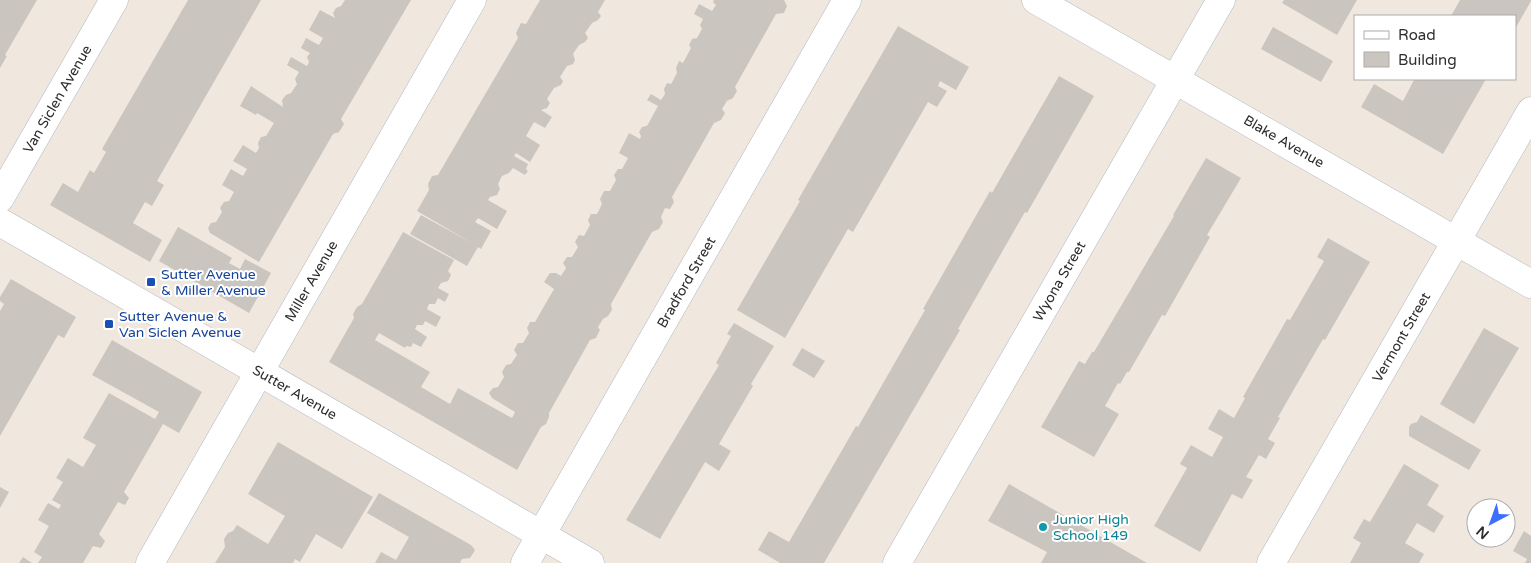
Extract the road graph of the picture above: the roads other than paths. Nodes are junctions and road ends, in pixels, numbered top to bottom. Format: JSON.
{"nodes":[{"id":1,"x":114,"y":0,"type":"edge"},
{"id":2,"x":472,"y":0,"type":"edge"},
{"id":3,"x":846,"y":0,"type":"edge"},
{"id":4,"x":1036,"y":0,"type":"edge"},
{"id":5,"x":1221,"y":0,"type":"edge"},
{"id":6,"x":1176,"y":79,"type":"junction"},
{"id":7,"x":1531,"y":111,"type":"edge"},
{"id":8,"x":0,"y":198,"type":"edge"},
{"id":9,"x":0,"y":222,"type":"edge"},
{"id":10,"x":1456,"y":241,"type":"junction"},
{"id":11,"x":1531,"y":284,"type":"edge"},
{"id":12,"x":260,"y":371,"type":"junction"},
{"id":13,"x":541,"y":535,"type":"junction"},
{"id":14,"x":150,"y":563,"type":"edge"},
{"id":15,"x":525,"y":563,"type":"edge"},
{"id":16,"x":590,"y":563,"type":"edge"},
{"id":17,"x":897,"y":563,"type":"edge"},
{"id":18,"x":1270,"y":563,"type":"edge"}],
"edges":[{"from":1,"to":8,"type":"street","name":"Van Siclen Avenue"},
{"from":2,"to":12,"type":"street","name":"Miller Avenue"},
{"from":3,"to":13,"type":"street","name":"Bradford Street"},
{"from":4,"to":6,"type":"street","name":"Blake Avenue"},
{"from":5,"to":6,"type":"street","name":"Wyona Street"},
{"from":6,"to":10,"type":"street","name":"Blake Avenue"},
{"from":6,"to":17,"type":"street","name":"Wyona Street"},
{"from":7,"to":10,"type":"street","name":"Vermont Street"},
{"from":9,"to":12,"type":"street","name":"Sutter Avenue"},
{"from":10,"to":11,"type":"street","name":"Blake Avenue"},
{"from":10,"to":18,"type":"street","name":"Vermont Street"},
{"from":12,"to":13,"type":"street","name":"Sutter Avenue"},
{"from":12,"to":14,"type":"street","name":"Miller Avenue"},
{"from":13,"to":15,"type":"street","name":"Bradford Street"},
{"from":13,"to":16,"type":"street","name":"Sutter Avenue"}]}
